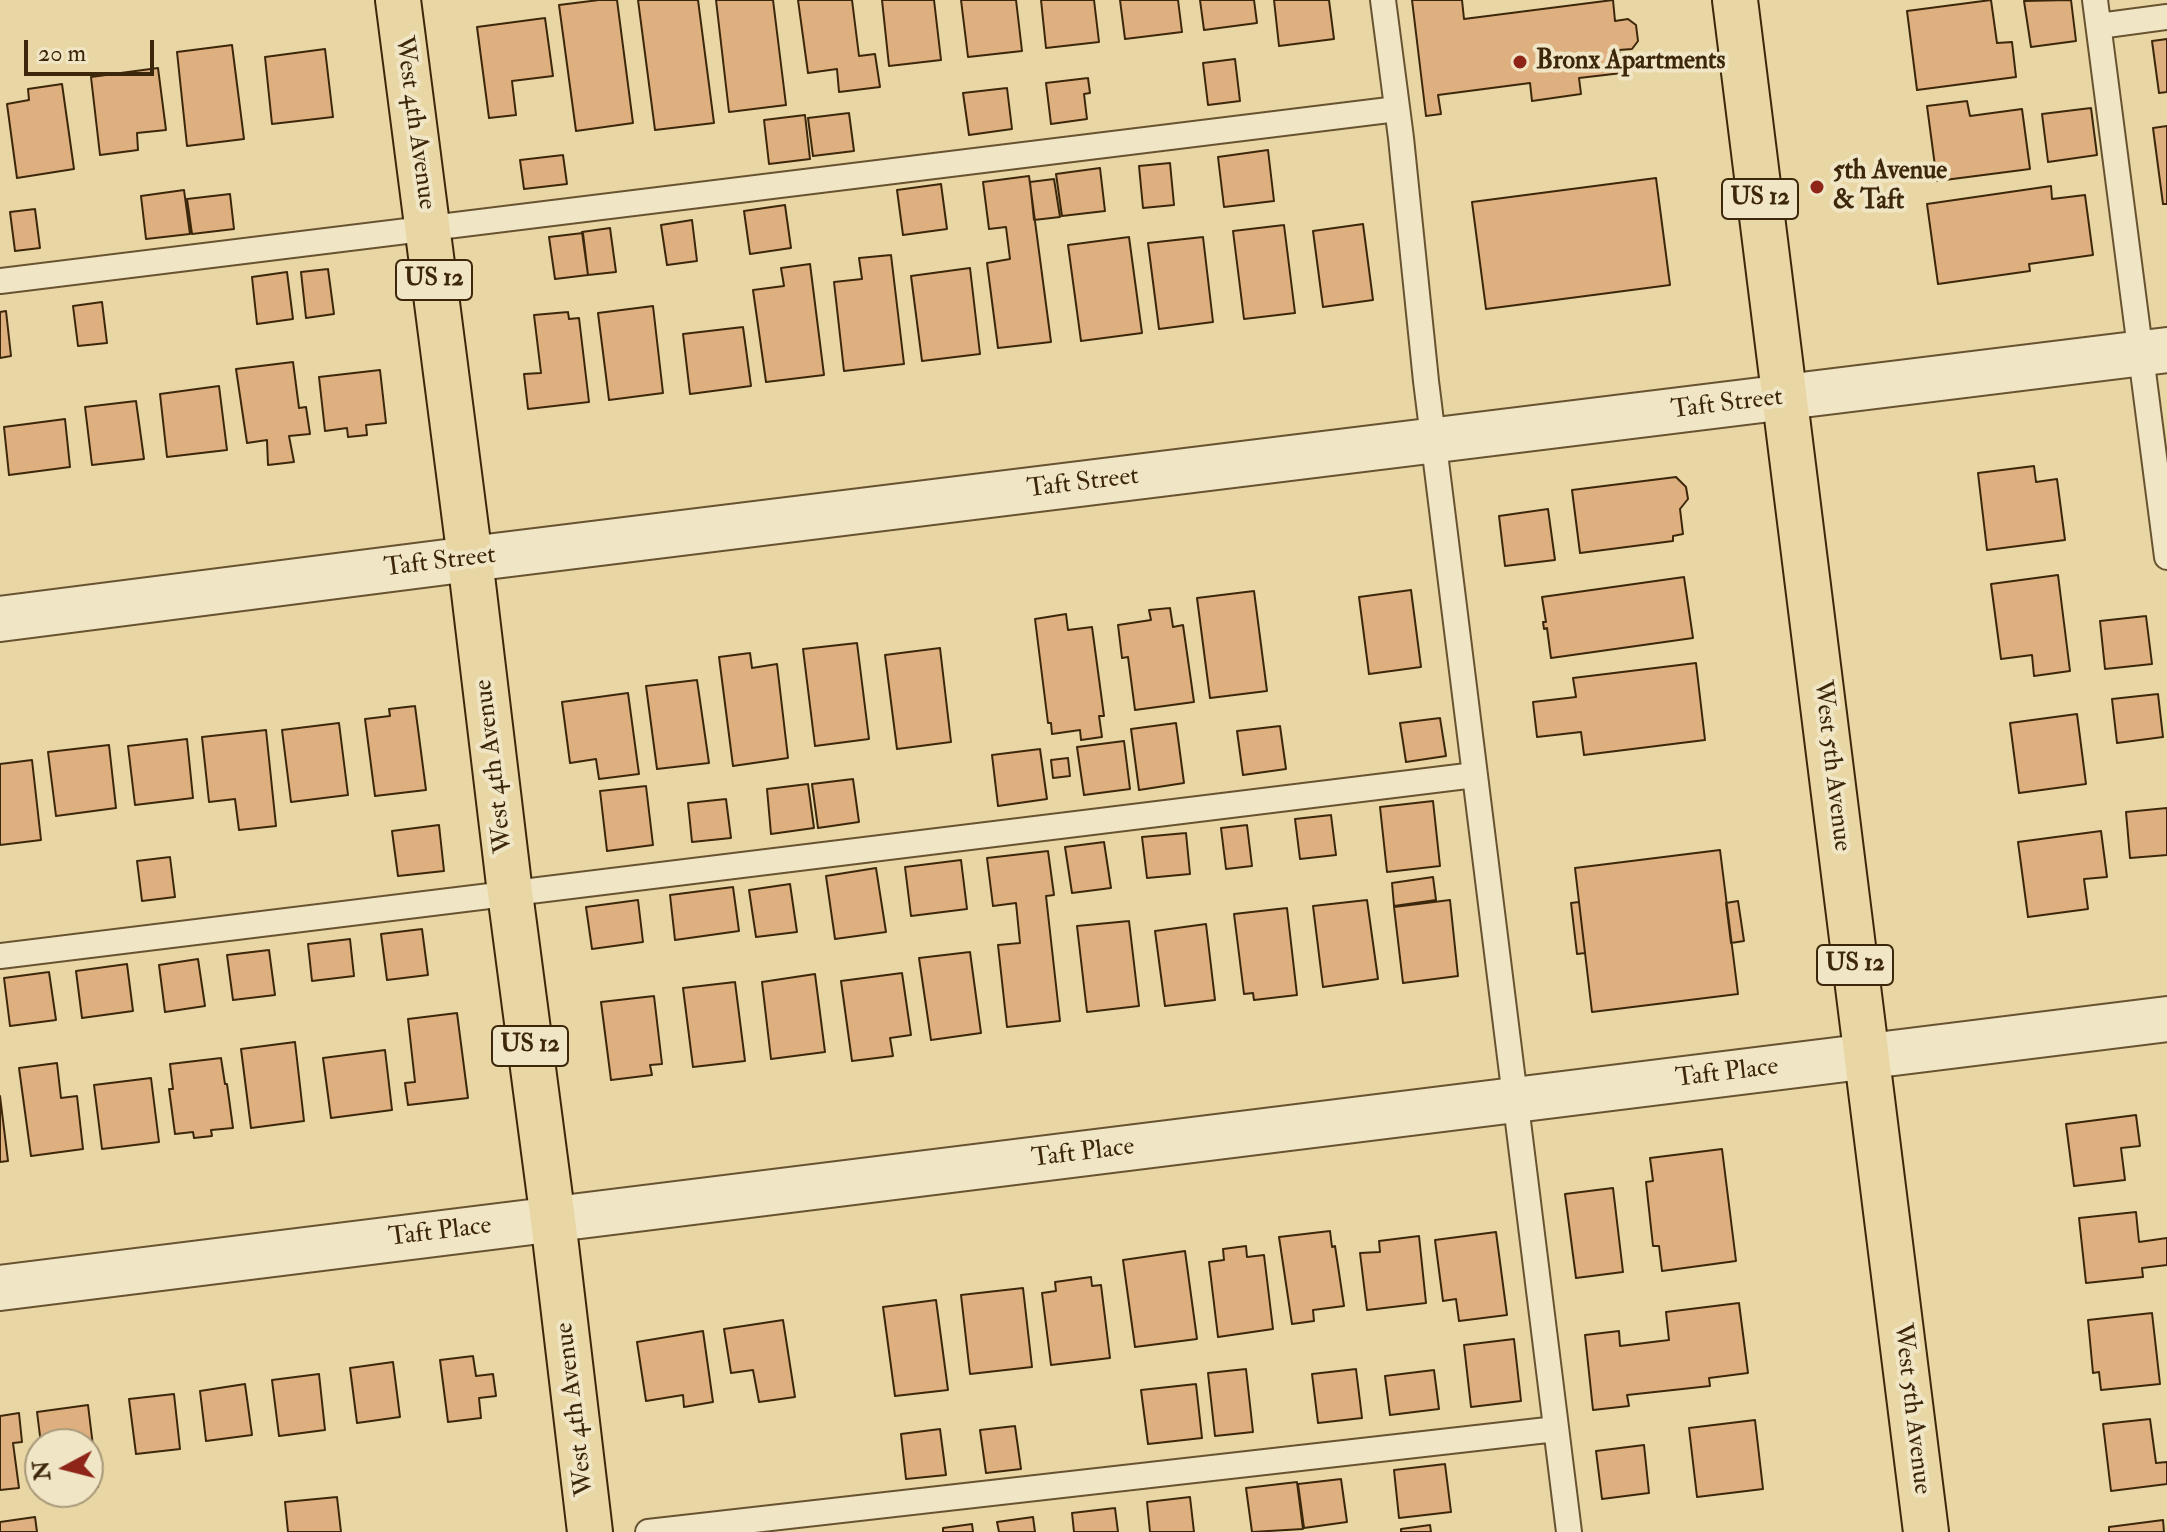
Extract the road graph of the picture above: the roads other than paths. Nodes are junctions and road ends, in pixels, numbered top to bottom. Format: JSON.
{"nodes":[{"id":1,"x":398,"y":0,"type":"edge"},
{"id":2,"x":1383,"y":0,"type":"edge"},
{"id":3,"x":1735,"y":0,"type":"edge"},
{"id":4,"x":2095,"y":0,"type":"edge"},
{"id":5,"x":2167,"y":17,"type":"edge"},
{"id":6,"x":2099,"y":26,"type":"junction"},
{"id":7,"x":1397,"y":109,"type":"junction"},
{"id":8,"x":428,"y":228,"type":"junction"},
{"id":9,"x":0,"y":281,"type":"edge"},
{"id":10,"x":2153,"y":352,"type":"edge"},
{"id":11,"x":1784,"y":397,"type":"junction"},
{"id":12,"x":1434,"y":441,"type":"junction"},
{"id":13,"x":2167,"y":557,"type":"edge"},
{"id":14,"x":470,"y":559,"type":"junction"},
{"id":15,"x":0,"y":619,"type":"edge"},
{"id":16,"x":1475,"y":775,"type":"junction"},
{"id":17,"x":510,"y":893,"type":"junction"},
{"id":18,"x":0,"y":956,"type":"edge"},
{"id":19,"x":2167,"y":1019,"type":"edge"},
{"id":20,"x":1866,"y":1056,"type":"junction"},
{"id":21,"x":1517,"y":1100,"type":"junction"},
{"id":22,"x":553,"y":1220,"type":"junction"},
{"id":23,"x":0,"y":1288,"type":"edge"},
{"id":24,"x":1556,"y":1429,"type":"junction"},
{"id":25,"x":590,"y":1532,"type":"edge"},
{"id":26,"x":648,"y":1532,"type":"edge"},
{"id":27,"x":1569,"y":1532,"type":"edge"},
{"id":28,"x":1926,"y":1532,"type":"edge"}],
"edges":[{"from":1,"to":8,"type":"main road","name":"West 4th Avenue","number":"US 12"},
{"from":2,"to":7,"type":"lane"},
{"from":3,"to":11,"type":"main road","name":"West 5th Avenue","number":"US 12"},
{"from":4,"to":6,"type":"lane"},
{"from":5,"to":6,"type":"lane"},
{"from":6,"to":10,"type":"lane"},
{"from":7,"to":8,"type":"lane"},
{"from":7,"to":12,"type":"lane"},
{"from":8,"to":9,"type":"lane"},
{"from":8,"to":14,"type":"main road","name":"West 4th Avenue","number":"US 12"},
{"from":10,"to":11,"type":"street","name":"Taft Street"},
{"from":10,"to":13,"type":"lane"},
{"from":11,"to":12,"type":"street","name":"Taft Street"},
{"from":11,"to":20,"type":"main road","name":"West 5th Avenue","number":"US 12"},
{"from":12,"to":14,"type":"street","name":"Taft Street"},
{"from":12,"to":16,"type":"lane"},
{"from":14,"to":15,"type":"street","name":"Taft Street"},
{"from":14,"to":17,"type":"main road","name":"West 4th Avenue","number":"US 12"},
{"from":16,"to":17,"type":"lane"},
{"from":16,"to":21,"type":"lane"},
{"from":17,"to":18,"type":"lane"},
{"from":17,"to":22,"type":"main road","name":"West 4th Avenue","number":"US 12"},
{"from":19,"to":20,"type":"street","name":"Taft Place"},
{"from":20,"to":21,"type":"street","name":"Taft Place"},
{"from":20,"to":28,"type":"main road","name":"West 5th Avenue","number":"US 12"},
{"from":21,"to":22,"type":"street","name":"Taft Place"},
{"from":21,"to":24,"type":"lane"},
{"from":22,"to":23,"type":"street","name":"Taft Place"},
{"from":22,"to":25,"type":"main road","name":"West 4th Avenue","number":"US 12"},
{"from":24,"to":26,"type":"lane"},
{"from":24,"to":27,"type":"lane"}]}
